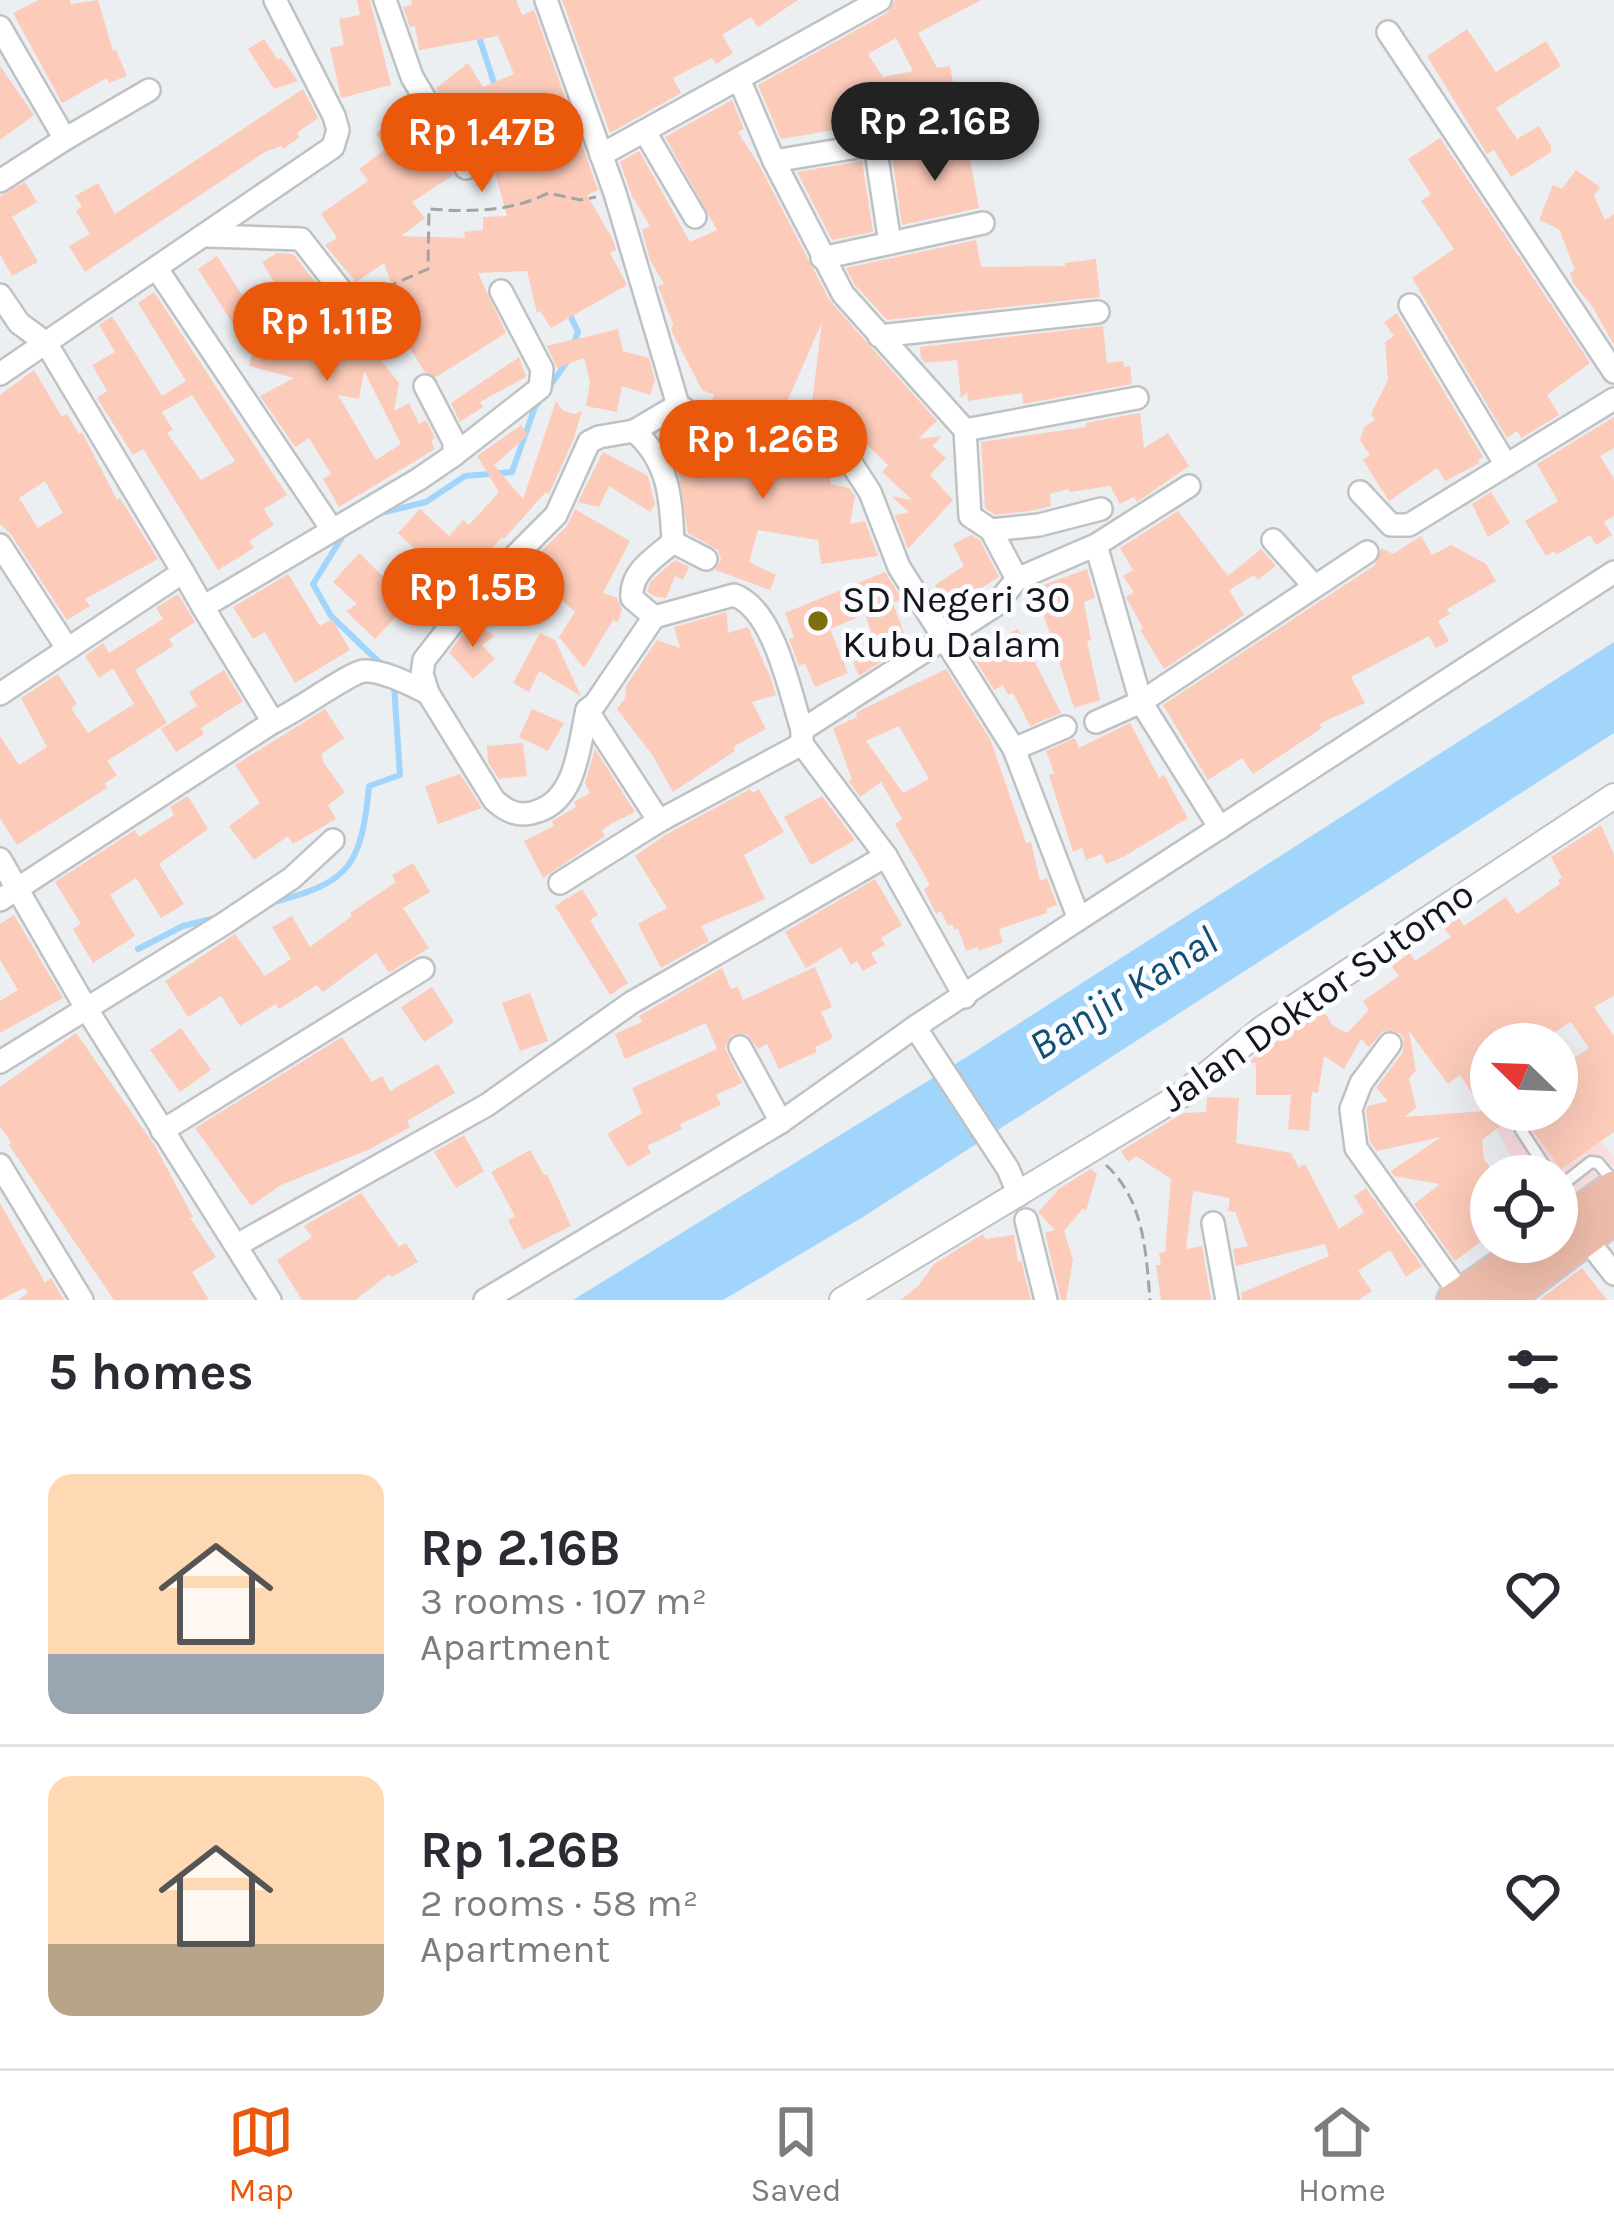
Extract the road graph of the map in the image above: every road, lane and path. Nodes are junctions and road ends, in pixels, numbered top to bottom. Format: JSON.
{"nodes":[{"id":1,"x":385,"y":0,"type":"edge"},
{"id":2,"x":546,"y":0,"type":"edge"},
{"id":3,"x":880,"y":0,"type":"edge"},
{"id":4,"x":278,"y":1,"type":"edge"},
{"id":5,"x":0,"y":27,"type":"edge"},
{"id":6,"x":1388,"y":32,"type":"dead end"},
{"id":7,"x":739,"y":79,"type":"junction"},
{"id":8,"x":149,"y":90,"type":"dead end"},
{"id":9,"x":970,"y":128,"type":"dead end"},
{"id":10,"x":645,"y":132,"type":"junction"},
{"id":11,"x":65,"y":139,"type":"junction"},
{"id":12,"x":875,"y":145,"type":"junction"},
{"id":13,"x":601,"y":154,"type":"junction"},
{"id":14,"x":774,"y":161,"type":"junction"},
{"id":15,"x":466,"y":168,"type":"dead end"},
{"id":16,"x":0,"y":182,"type":"edge"},
{"id":17,"x":615,"y":193,"type":"junction"},
{"id":18,"x":695,"y":218,"type":"dead end"},
{"id":19,"x":983,"y":223,"type":"dead end"},
{"id":20,"x":207,"y":236,"type":"junction"},
{"id":21,"x":890,"y":243,"type":"junction"},
{"id":22,"x":822,"y":258,"type":"junction"},
{"id":23,"x":157,"y":269,"type":"junction"},
{"id":24,"x":501,"y":291,"type":"dead end"},
{"id":25,"x":0,"y":295,"type":"edge"},
{"id":26,"x":1410,"y":305,"type":"dead end"},
{"id":27,"x":356,"y":309,"type":"joint"},
{"id":28,"x":1098,"y":313,"type":"dead end"},
{"id":29,"x":879,"y":336,"type":"junction"},
{"id":30,"x":46,"y":343,"type":"junction"},
{"id":31,"x":1614,"y":371,"type":"edge"},
{"id":32,"x":0,"y":374,"type":"edge"},
{"id":33,"x":424,"y":386,"type":"dead end"},
{"id":34,"x":1137,"y":398,"type":"dead end"},
{"id":35,"x":1614,"y":400,"type":"edge"},
{"id":36,"x":678,"y":405,"type":"junction"},
{"id":37,"x":634,"y":430,"type":"junction"},
{"id":38,"x":965,"y":430,"type":"junction"},
{"id":39,"x":454,"y":455,"type":"junction"},
{"id":40,"x":1506,"y":465,"type":"junction"},
{"id":41,"x":1189,"y":486,"type":"dead end"},
{"id":42,"x":1360,"y":491,"type":"dead end"},
{"id":43,"x":1100,"y":509,"type":"dead end"},
{"id":44,"x":331,"y":529,"type":"junction"},
{"id":45,"x":992,"y":530,"type":"junction"},
{"id":46,"x":1273,"y":540,"type":"dead end"},
{"id":47,"x":673,"y":542,"type":"junction"},
{"id":48,"x":1096,"y":544,"type":"junction"},
{"id":49,"x":0,"y":545,"type":"edge"},
{"id":50,"x":1367,"y":552,"type":"dead end"},
{"id":51,"x":706,"y":560,"type":"dead end"},
{"id":52,"x":183,"y":572,"type":"junction"},
{"id":53,"x":1614,"y":572,"type":"edge"},
{"id":54,"x":1017,"y":579,"type":"junction"},
{"id":55,"x":1314,"y":586,"type":"junction"},
{"id":56,"x":203,"y":607,"type":"junction"},
{"id":57,"x":654,"y":617,"type":"junction"},
{"id":58,"x":948,"y":638,"type":"junction"},
{"id":59,"x":67,"y":648,"type":"junction"},
{"id":60,"x":421,"y":690,"type":"junction"},
{"id":61,"x":0,"y":694,"type":"edge"},
{"id":62,"x":1141,"y":702,"type":"junction"},
{"id":63,"x":587,"y":710,"type":"junction"},
{"id":64,"x":273,"y":722,"type":"junction"},
{"id":65,"x":1096,"y":722,"type":"dead end"},
{"id":66,"x":1065,"y":728,"type":"dead end"},
{"id":67,"x":802,"y":737,"type":"junction"},
{"id":68,"x":1014,"y":749,"type":"junction"},
{"id":69,"x":1614,"y":796,"type":"edge"},
{"id":70,"x":659,"y":820,"type":"junction"},
{"id":71,"x":1220,"y":828,"type":"junction"},
{"id":72,"x":333,"y":840,"type":"dead end"},
{"id":73,"x":886,"y":856,"type":"junction"},
{"id":74,"x":0,"y":859,"type":"edge"},
{"id":75,"x":560,"y":883,"type":"dead end"},
{"id":76,"x":9,"y":894,"type":"edge"},
{"id":77,"x":1079,"y":919,"type":"junction"},
{"id":78,"x":423,"y":969,"type":"dead end"},
{"id":79,"x":965,"y":997,"type":"junction"},
{"id":80,"x":86,"y":1008,"type":"junction"},
{"id":81,"x":915,"y":1029,"type":"junction"},
{"id":82,"x":1390,"y":1044,"type":"dead end"},
{"id":83,"x":740,"y":1047,"type":"dead end"},
{"id":84,"x":0,"y":1062,"type":"edge"},
{"id":85,"x":781,"y":1122,"type":"junction"},
{"id":86,"x":162,"y":1131,"type":"junction"},
{"id":87,"x":1092,"y":1152,"type":"junction"},
{"id":88,"x":2,"y":1171,"type":"edge"},
{"id":89,"x":1614,"y":1185,"type":"edge"},
{"id":90,"x":1578,"y":1205,"type":"edge"},
{"id":91,"x":1022,"y":1207,"type":"junction"},
{"id":92,"x":1578,"y":1212,"type":"edge"},
{"id":93,"x":1614,"y":1217,"type":"edge"},
{"id":94,"x":1213,"y":1223,"type":"dead end"},
{"id":95,"x":1578,"y":1226,"type":"edge"},
{"id":96,"x":238,"y":1245,"type":"junction"},
{"id":97,"x":1507,"y":1263,"type":"edge"},
{"id":98,"x":1530,"y":1263,"type":"edge"},
{"id":99,"x":1614,"y":1274,"type":"edge"},
{"id":100,"x":1457,"y":1297,"type":"edge"},
{"id":101,"x":82,"y":1300,"type":"edge"},
{"id":102,"x":270,"y":1300,"type":"edge"},
{"id":103,"x":485,"y":1300,"type":"edge"},
{"id":104,"x":842,"y":1300,"type":"edge"},
{"id":105,"x":1046,"y":1300,"type":"edge"},
{"id":106,"x":1150,"y":1300,"type":"edge"},
{"id":107,"x":1227,"y":1300,"type":"edge"},
{"id":108,"x":1504,"y":1300,"type":"edge"}],
"edges":[{"from":1,"to":15,"type":"street"},
{"from":2,"to":13,"type":"street"},
{"from":3,"to":7,"type":"street"},
{"from":4,"to":20,"type":"street"},
{"from":5,"to":11,"type":"street"},
{"from":6,"to":31,"type":"street"},
{"from":7,"to":10,"type":"street"},
{"from":7,"to":14,"type":"street"},
{"from":8,"to":11,"type":"street"},
{"from":9,"to":12,"type":"street"},
{"from":10,"to":13,"type":"street"},
{"from":10,"to":18,"type":"street"},
{"from":11,"to":16,"type":"street"},
{"from":12,"to":14,"type":"street"},
{"from":12,"to":21,"type":"street"},
{"from":13,"to":17,"type":"street"},
{"from":14,"to":22,"type":"street"},
{"from":17,"to":27,"type":"path"},
{"from":17,"to":36,"type":"street"},
{"from":19,"to":21,"type":"street"},
{"from":20,"to":23,"type":"street"},
{"from":20,"to":27,"type":"street"},
{"from":21,"to":22,"type":"street"},
{"from":22,"to":29,"type":"street"},
{"from":23,"to":30,"type":"street"},
{"from":23,"to":44,"type":"street"},
{"from":24,"to":39,"type":"street"},
{"from":25,"to":30,"type":"street"},
{"from":26,"to":40,"type":"street"},
{"from":28,"to":29,"type":"street"},
{"from":29,"to":38,"type":"street"},
{"from":30,"to":32,"type":"street"},
{"from":30,"to":52,"type":"street"},
{"from":33,"to":39,"type":"street"},
{"from":34,"to":38,"type":"street"},
{"from":35,"to":40,"type":"street"},
{"from":36,"to":37,"type":"street"},
{"from":36,"to":58,"type":"street"},
{"from":37,"to":47,"type":"street"},
{"from":37,"to":60,"type":"street"},
{"from":38,"to":45,"type":"street"},
{"from":39,"to":44,"type":"street"},
{"from":40,"to":42,"type":"street"},
{"from":41,"to":48,"type":"street"},
{"from":43,"to":45,"type":"street"},
{"from":44,"to":56,"type":"street"},
{"from":45,"to":54,"type":"street"},
{"from":46,"to":55,"type":"street"},
{"from":47,"to":51,"type":"street"},
{"from":47,"to":57,"type":"street"},
{"from":48,"to":54,"type":"street"},
{"from":48,"to":62,"type":"street"},
{"from":49,"to":59,"type":"street"},
{"from":50,"to":55,"type":"street"},
{"from":52,"to":56,"type":"street"},
{"from":52,"to":59,"type":"street"},
{"from":53,"to":71,"type":"street"},
{"from":54,"to":58,"type":"street"},
{"from":55,"to":62,"type":"street"},
{"from":56,"to":64,"type":"street"},
{"from":57,"to":63,"type":"street"},
{"from":57,"to":67,"type":"street"},
{"from":58,"to":67,"type":"street"},
{"from":58,"to":68,"type":"street"},
{"from":59,"to":61,"type":"street"},
{"from":60,"to":63,"type":"street"},
{"from":60,"to":64,"type":"street"},
{"from":62,"to":65,"type":"street"},
{"from":62,"to":71,"type":"street"},
{"from":63,"to":70,"type":"street"},
{"from":64,"to":76,"type":"street"},
{"from":66,"to":68,"type":"street"},
{"from":67,"to":70,"type":"street"},
{"from":67,"to":73,"type":"street"},
{"from":68,"to":77,"type":"street"},
{"from":69,"to":87,"type":"street","name":"Jalan Doktor Sutomo"},
{"from":70,"to":75,"type":"street"},
{"from":71,"to":77,"type":"street"},
{"from":72,"to":80,"type":"street"},
{"from":73,"to":79,"type":"street"},
{"from":73,"to":96,"type":"street"},
{"from":74,"to":76,"type":"street"},
{"from":76,"to":80,"type":"street"},
{"from":77,"to":79,"type":"street"},
{"from":78,"to":86,"type":"street"},
{"from":79,"to":81,"type":"street"},
{"from":80,"to":84,"type":"street"},
{"from":80,"to":86,"type":"street"},
{"from":81,"to":85,"type":"street"},
{"from":81,"to":91,"type":"street"},
{"from":82,"to":100,"type":"street"},
{"from":83,"to":85,"type":"street"},
{"from":85,"to":103,"type":"street"},
{"from":86,"to":96,"type":"street"},
{"from":87,"to":91,"type":"street","name":"Jalan Doktor Sutomo"},
{"from":87,"to":106,"type":"path"},
{"from":88,"to":101,"type":"street"},
{"from":89,"to":90,"type":"main road"},
{"from":91,"to":104,"type":"street","name":"Jalan Doktor Sutomo"},
{"from":91,"to":105,"type":"street"},
{"from":92,"to":93,"type":"main road"},
{"from":94,"to":107,"type":"street"},
{"from":95,"to":99,"type":"street"},
{"from":96,"to":102,"type":"street"},
{"from":97,"to":100,"type":"main road"},
{"from":98,"to":108,"type":"main road"}]}
